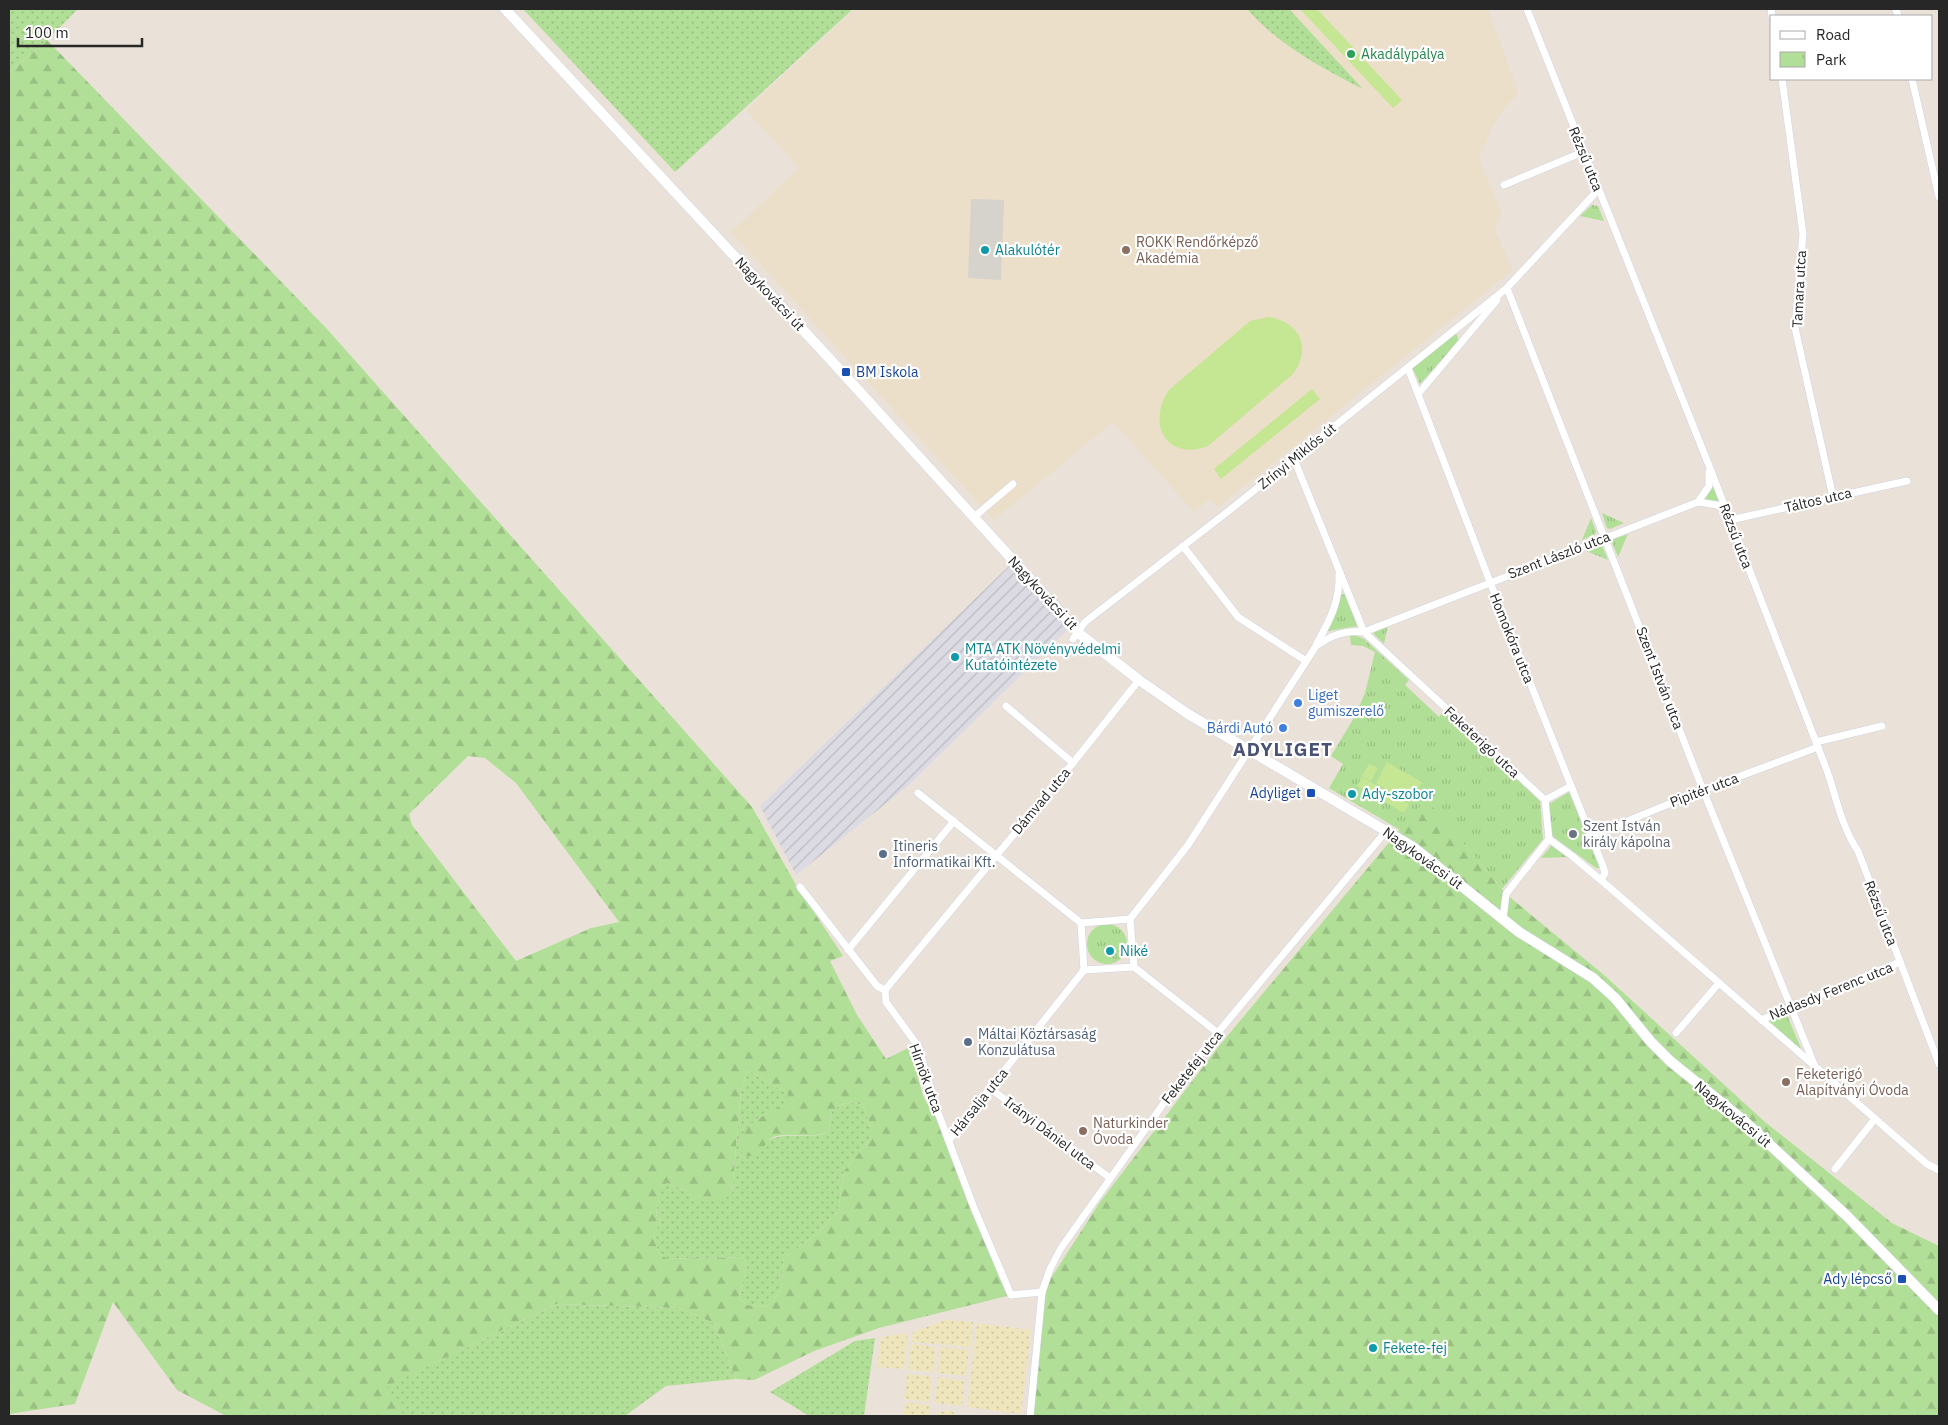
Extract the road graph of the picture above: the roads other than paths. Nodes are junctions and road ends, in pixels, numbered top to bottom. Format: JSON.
{"nodes":[{"id":1,"x":505,"y":9,"type":"edge"},
{"id":2,"x":1527,"y":9,"type":"edge"},
{"id":3,"x":1782,"y":80,"type":"edge"},
{"id":4,"x":1912,"y":80,"type":"edge"},
{"id":5,"x":1583,"y":152,"type":"junction"},
{"id":6,"x":1504,"y":185,"type":"dead end"},
{"id":7,"x":1598,"y":190,"type":"junction"},
{"id":8,"x":1939,"y":197,"type":"edge"},
{"id":9,"x":1507,"y":288,"type":"junction"},
{"id":10,"x":1408,"y":368,"type":"junction"},
{"id":11,"x":1418,"y":394,"type":"junction"},
{"id":12,"x":1294,"y":459,"type":"junction"},
{"id":13,"x":1708,"y":463,"type":"junction"},
{"id":14,"x":1906,"y":481,"type":"dead end"},
{"id":15,"x":1013,"y":484,"type":"dead end"},
{"id":16,"x":1832,"y":497,"type":"junction"},
{"id":17,"x":1698,"y":502,"type":"junction"},
{"id":18,"x":1726,"y":511,"type":"junction"},
{"id":19,"x":974,"y":518,"type":"junction"},
{"id":20,"x":1730,"y":520,"type":"junction"},
{"id":21,"x":1605,"y":537,"type":"junction"},
{"id":22,"x":1183,"y":546,"type":"junction"},
{"id":23,"x":1339,"y":570,"type":"junction"},
{"id":24,"x":1490,"y":582,"type":"junction"},
{"id":25,"x":1364,"y":632,"type":"junction"},
{"id":26,"x":1076,"y":635,"type":"junction"},
{"id":27,"x":1316,"y":646,"type":"junction"},
{"id":28,"x":1306,"y":661,"type":"junction"},
{"id":29,"x":1139,"y":680,"type":"junction"},
{"id":30,"x":1006,"y":706,"type":"dead end"},
{"id":31,"x":1882,"y":726,"type":"dead end"},
{"id":32,"x":1817,"y":744,"type":"junction"},
{"id":33,"x":1252,"y":748,"type":"junction"},
{"id":34,"x":1073,"y":763,"type":"junction"},
{"id":35,"x":1571,"y":786,"type":"junction"},
{"id":36,"x":1703,"y":790,"type":"junction"},
{"id":37,"x":918,"y":793,"type":"dead end"},
{"id":38,"x":1545,"y":800,"type":"junction"},
{"id":39,"x":954,"y":821,"type":"junction"},
{"id":40,"x":1387,"y":830,"type":"junction"},
{"id":41,"x":1591,"y":836,"type":"junction"},
{"id":42,"x":1549,"y":839,"type":"junction"},
{"id":43,"x":996,"y":855,"type":"junction"},
{"id":44,"x":1601,"y":880,"type":"junction"},
{"id":45,"x":800,"y":888,"type":"dead end"},
{"id":46,"x":1130,"y":919,"type":"junction"},
{"id":47,"x":1502,"y":919,"type":"junction"},
{"id":48,"x":1080,"y":923,"type":"junction"},
{"id":49,"x":848,"y":950,"type":"junction"},
{"id":50,"x":1900,"y":962,"type":"junction"},
{"id":51,"x":1134,"y":967,"type":"junction"},
{"id":52,"x":1084,"y":970,"type":"junction"},
{"id":53,"x":1719,"y":983,"type":"junction"},
{"id":54,"x":885,"y":990,"type":"junction"},
{"id":55,"x":1790,"y":1008,"type":"junction"},
{"id":56,"x":1761,"y":1020,"type":"junction"},
{"id":57,"x":1218,"y":1033,"type":"junction"},
{"id":58,"x":1676,"y":1033,"type":"dead end"},
{"id":59,"x":1939,"y":1064,"type":"edge"},
{"id":60,"x":1815,"y":1067,"type":"junction"},
{"id":61,"x":990,"y":1089,"type":"junction"},
{"id":62,"x":1874,"y":1120,"type":"junction"},
{"id":63,"x":949,"y":1140,"type":"junction"},
{"id":64,"x":1836,"y":1169,"type":"dead end"},
{"id":65,"x":1939,"y":1170,"type":"edge"},
{"id":66,"x":1110,"y":1178,"type":"junction"},
{"id":67,"x":1042,"y":1292,"type":"junction"},
{"id":68,"x":1939,"y":1310,"type":"edge"},
{"id":69,"x":1030,"y":1416,"type":"edge"}],
"edges":[{"from":1,"to":19,"type":"street","name":"Nagykovácsi út"},
{"from":2,"to":5,"type":"street","name":"Rézsű utca"},
{"from":3,"to":16,"type":"street","name":"Tamara utca"},
{"from":4,"to":8,"type":"street"},
{"from":5,"to":6,"type":"street"},
{"from":5,"to":7,"type":"street","name":"Rézsű utca"},
{"from":7,"to":9,"type":"street","name":"Zrínyi Miklós út"},
{"from":7,"to":13,"type":"street","name":"Rézsű utca"},
{"from":9,"to":10,"type":"street","name":"Zrínyi Miklós út"},
{"from":9,"to":11,"type":"street","name":"Zrínyi Miklós út"},
{"from":9,"to":21,"type":"street","name":"Szent István utca"},
{"from":10,"to":11,"type":"street","name":"Homokóra utca"},
{"from":10,"to":12,"type":"street","name":"Zrínyi Miklós út"},
{"from":11,"to":24,"type":"street","name":"Homokóra utca"},
{"from":12,"to":22,"type":"street","name":"Zrínyi Miklós út"},
{"from":12,"to":23,"type":"street","name":"Feketerigó utca"},
{"from":13,"to":17,"type":"street"},
{"from":13,"to":18,"type":"street","name":"Rézsű utca"},
{"from":14,"to":16,"type":"street","name":"Táltos utca"},
{"from":15,"to":19,"type":"street"},
{"from":16,"to":20,"type":"street","name":"Táltos utca"},
{"from":17,"to":18,"type":"street"},
{"from":17,"to":21,"type":"street","name":"Szent László utca"},
{"from":18,"to":20,"type":"street","name":"Rézsű utca"},
{"from":19,"to":26,"type":"street","name":"Nagykovácsi út"},
{"from":20,"to":32,"type":"street","name":"Rézsű utca"},
{"from":21,"to":24,"type":"street","name":"Szent László utca"},
{"from":21,"to":36,"type":"street","name":"Szent István utca"},
{"from":22,"to":26,"type":"street","name":"Zrínyi Miklós út"},
{"from":22,"to":28,"type":"street"},
{"from":23,"to":25,"type":"street","name":"Feketerigó utca"},
{"from":23,"to":27,"type":"street"},
{"from":24,"to":25,"type":"street","name":"Szent László utca"},
{"from":24,"to":35,"type":"street","name":"Homokóra utca"},
{"from":25,"to":27,"type":"street","name":"Szent László utca"},
{"from":25,"to":38,"type":"street","name":"Feketerigó utca"},
{"from":26,"to":29,"type":"street","name":"Nagykovácsi út"},
{"from":27,"to":28,"type":"street"},
{"from":28,"to":33,"type":"street"},
{"from":29,"to":33,"type":"street","name":"Nagykovácsi út"},
{"from":29,"to":34,"type":"street","name":"Dámvad utca"},
{"from":30,"to":34,"type":"street"},
{"from":31,"to":32,"type":"street","name":"Pipitér utca"},
{"from":32,"to":36,"type":"street","name":"Pipitér utca"},
{"from":32,"to":50,"type":"street","name":"Rézsű utca"},
{"from":33,"to":40,"type":"street","name":"Nagykovácsi út"},
{"from":33,"to":46,"type":"street"},
{"from":34,"to":43,"type":"street","name":"Dámvad utca"},
{"from":35,"to":38,"type":"street"},
{"from":35,"to":41,"type":"street","name":"Homokóra utca"},
{"from":36,"to":41,"type":"street","name":"Pipitér utca"},
{"from":36,"to":55,"type":"street","name":"Szent István utca"},
{"from":37,"to":39,"type":"street"},
{"from":38,"to":42,"type":"street"},
{"from":39,"to":43,"type":"street"},
{"from":39,"to":49,"type":"street"},
{"from":40,"to":47,"type":"street","name":"Nagykovácsi út"},
{"from":40,"to":57,"type":"street","name":"Feketefej utca"},
{"from":41,"to":44,"type":"street","name":"Homokóra utca"},
{"from":42,"to":44,"type":"street"},
{"from":42,"to":47,"type":"street"},
{"from":43,"to":48,"type":"street"},
{"from":43,"to":54,"type":"street","name":"Dámvad utca"},
{"from":44,"to":53,"type":"street"},
{"from":45,"to":49,"type":"street","name":"Hírnök utca"},
{"from":46,"to":48,"type":"street"},
{"from":46,"to":51,"type":"street"},
{"from":47,"to":68,"type":"street","name":"Nagykovácsi út"},
{"from":48,"to":52,"type":"street"},
{"from":49,"to":54,"type":"street","name":"Hírnök utca"},
{"from":50,"to":55,"type":"street","name":"Nádasdy Ferenc utca"},
{"from":50,"to":59,"type":"street","name":"Rézsű utca"},
{"from":51,"to":52,"type":"street"},
{"from":51,"to":57,"type":"street"},
{"from":52,"to":61,"type":"street","name":"Hársalja utca"},
{"from":53,"to":56,"type":"street"},
{"from":53,"to":58,"type":"street"},
{"from":54,"to":63,"type":"street","name":"Hírnök utca"},
{"from":55,"to":56,"type":"street","name":"Nádasdy Ferenc utca"},
{"from":55,"to":60,"type":"street","name":"Szent István utca"},
{"from":56,"to":60,"type":"street"},
{"from":57,"to":66,"type":"street","name":"Feketefej utca"},
{"from":60,"to":62,"type":"street"},
{"from":61,"to":63,"type":"street","name":"Hársalja utca"},
{"from":61,"to":66,"type":"street","name":"Irányi Dániel utca"},
{"from":62,"to":64,"type":"street"},
{"from":62,"to":65,"type":"street"},
{"from":63,"to":67,"type":"street","name":"Hírnök utca"},
{"from":66,"to":67,"type":"street","name":"Feketefej utca"},
{"from":67,"to":69,"type":"street","name":"Feketefej utca"}]}
